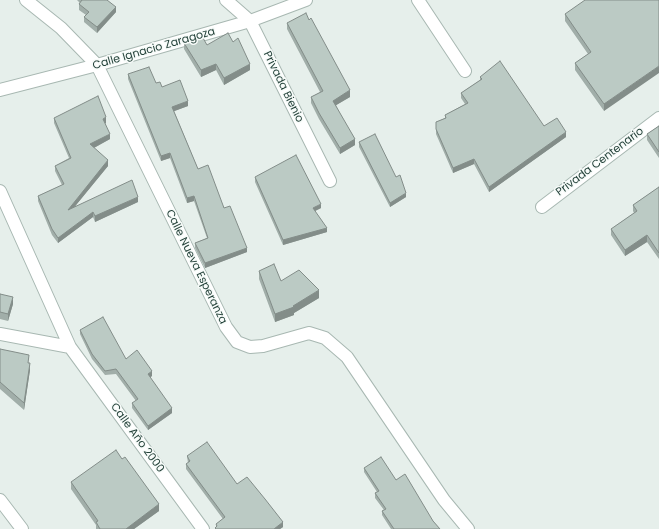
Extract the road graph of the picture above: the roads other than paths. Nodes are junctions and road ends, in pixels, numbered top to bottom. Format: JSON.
{"nodes":[{"id":1,"x":26,"y":0,"type":"edge"},
{"id":2,"x":226,"y":0,"type":"edge"},
{"id":3,"x":306,"y":0,"type":"edge"},
{"id":4,"x":418,"y":0,"type":"edge"},
{"id":5,"x":250,"y":21,"type":"junction"},
{"id":6,"x":97,"y":65,"type":"junction"},
{"id":7,"x":465,"y":71,"type":"dead end"},
{"id":8,"x":0,"y":90,"type":"edge"},
{"id":9,"x":659,"y":118,"type":"edge"},
{"id":10,"x":330,"y":181,"type":"dead end"},
{"id":11,"x":0,"y":191,"type":"edge"},
{"id":12,"x":542,"y":206,"type":"dead end"},
{"id":13,"x":0,"y":334,"type":"edge"},
{"id":14,"x":70,"y":347,"type":"junction"},
{"id":15,"x":0,"y":500,"type":"edge"},
{"id":16,"x":22,"y":529,"type":"edge"},
{"id":17,"x":203,"y":529,"type":"edge"},
{"id":18,"x":468,"y":529,"type":"edge"}],
"edges":[{"from":1,"to":6,"type":"street","name":"Calle Nueva Esperanza"},
{"from":2,"to":5,"type":"street","name":"Privada Bienio"},
{"from":3,"to":5,"type":"street","name":"Calle Ignacio Zaragoza"},
{"from":4,"to":7,"type":"street"},
{"from":5,"to":6,"type":"street","name":"Calle Ignacio Zaragoza"},
{"from":5,"to":10,"type":"street","name":"Privada Bienio"},
{"from":6,"to":8,"type":"street","name":"Calle Ignacio Zaragoza"},
{"from":6,"to":18,"type":"street","name":"Calle Nueva Esperanza"},
{"from":9,"to":12,"type":"street","name":"Privada Centenario"},
{"from":11,"to":14,"type":"street","name":"Calle Año 2000"},
{"from":13,"to":14,"type":"street"},
{"from":14,"to":17,"type":"street","name":"Calle Año 2000"},
{"from":15,"to":16,"type":"street"}]}
